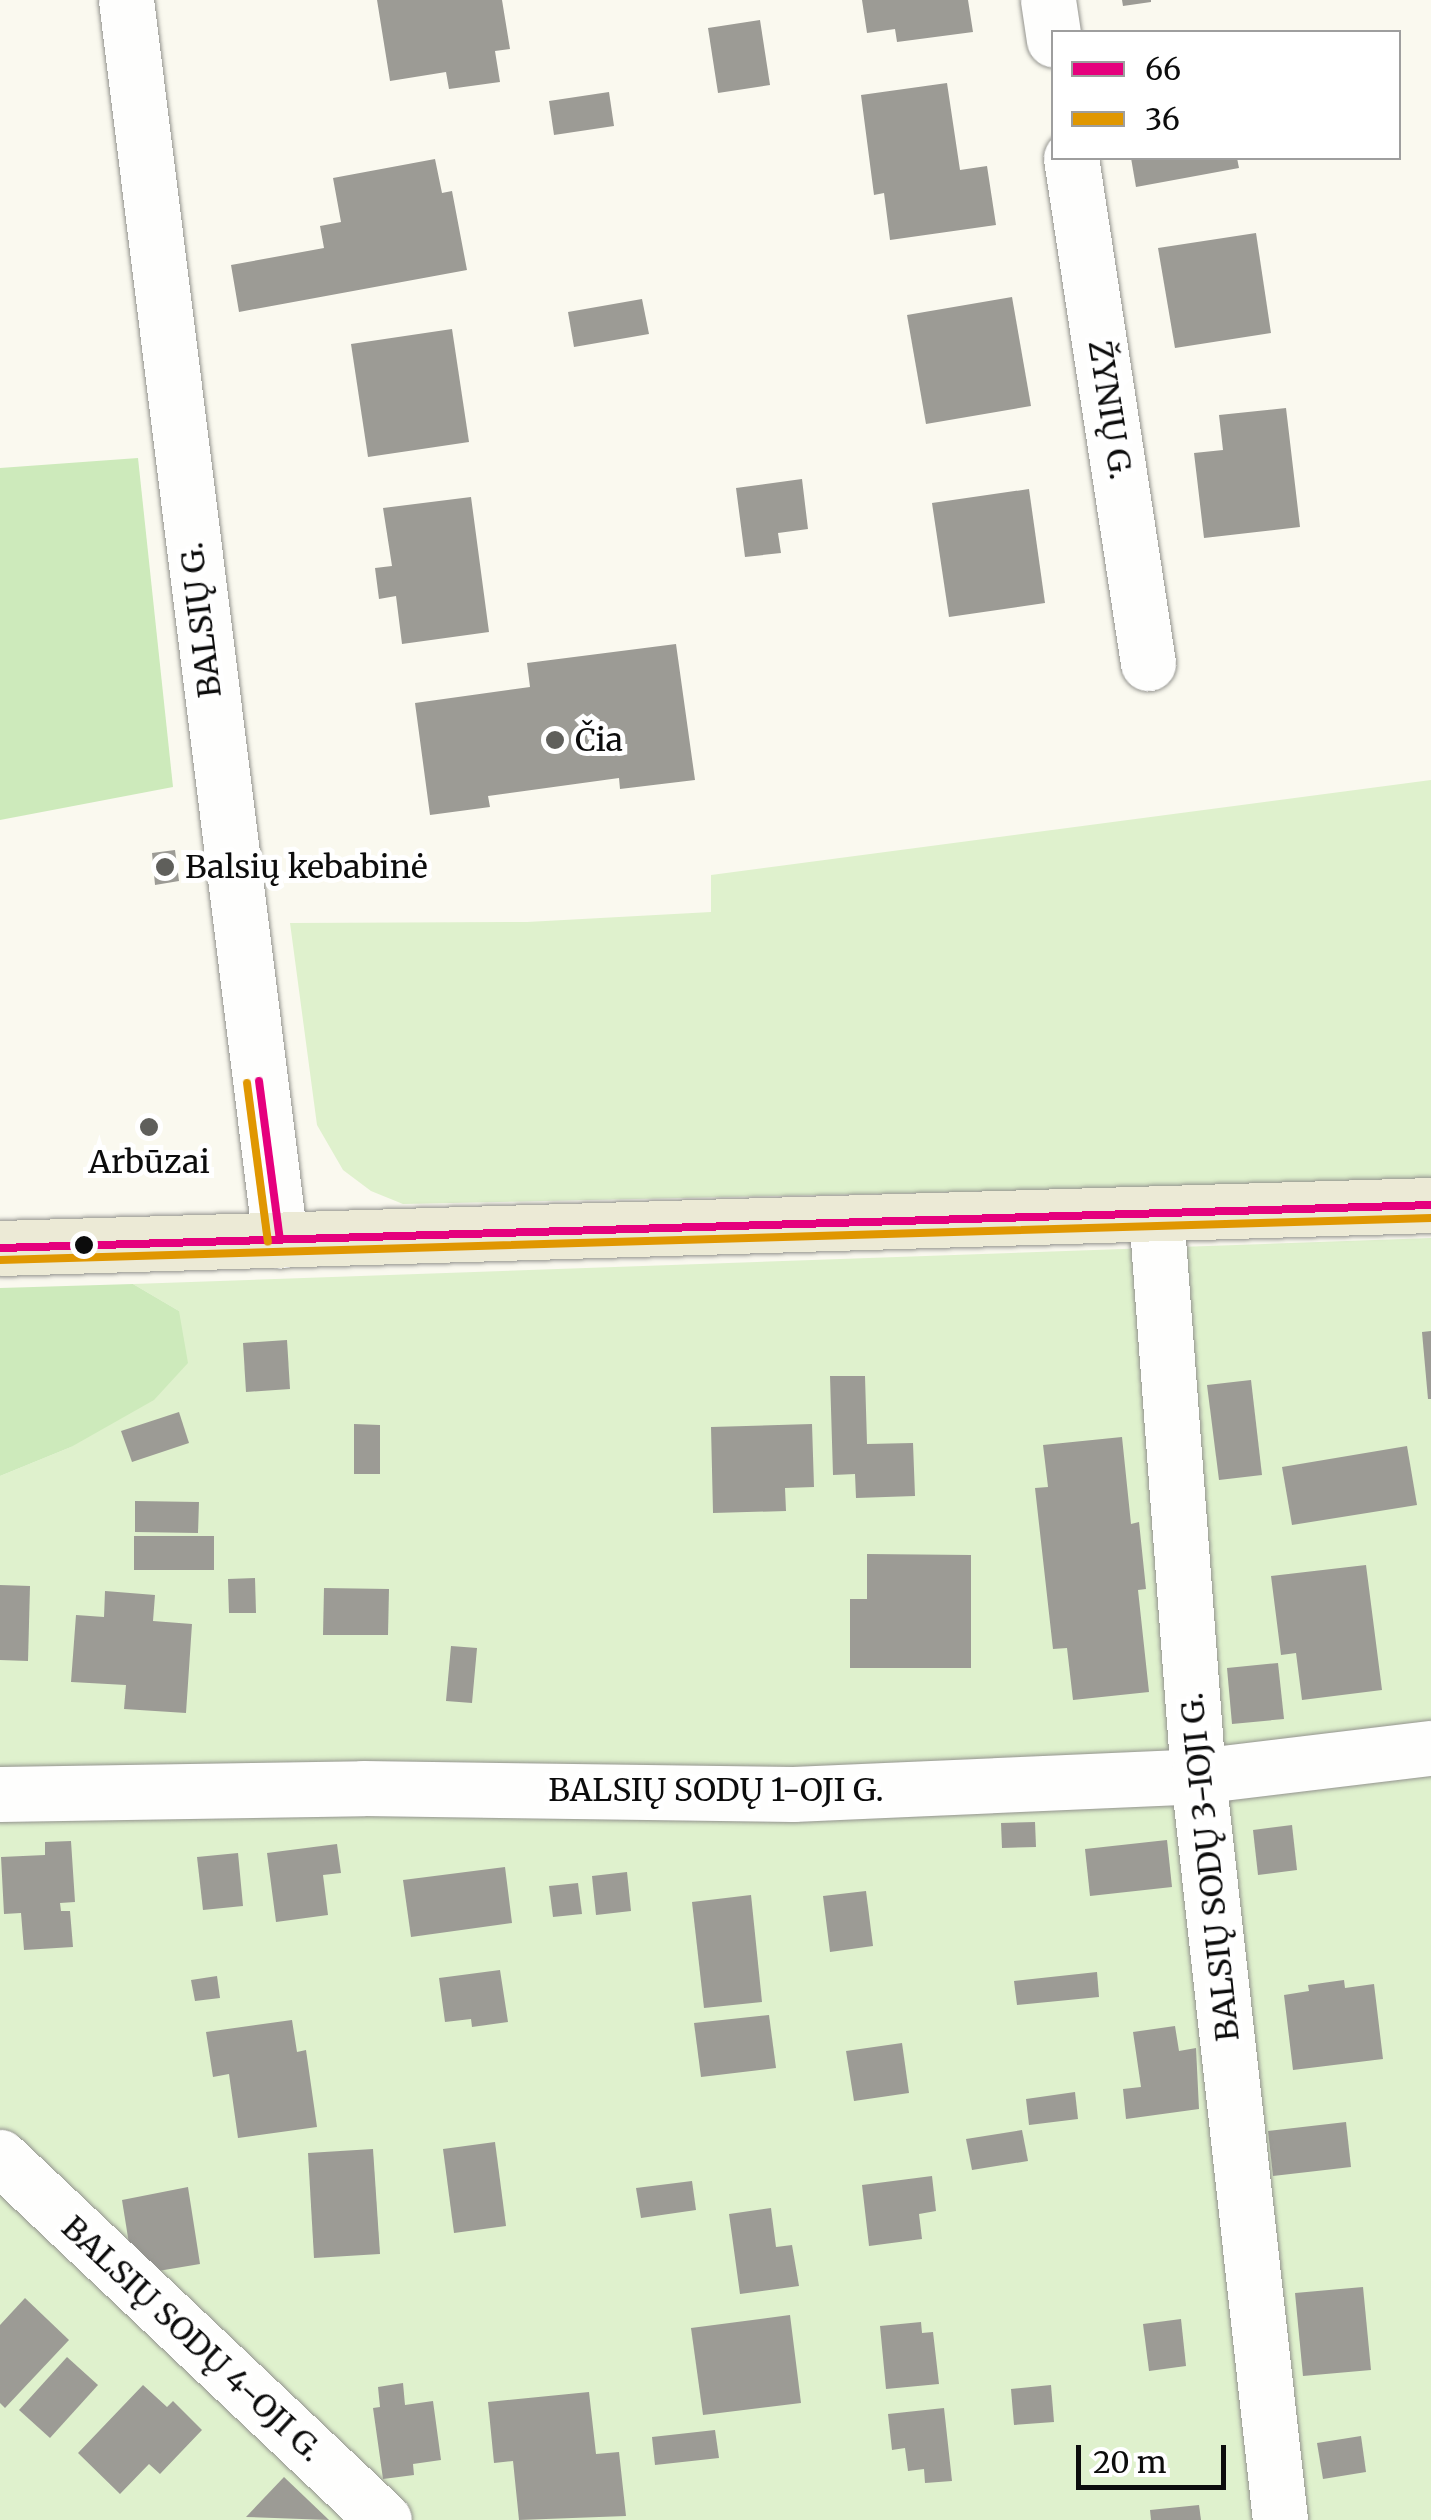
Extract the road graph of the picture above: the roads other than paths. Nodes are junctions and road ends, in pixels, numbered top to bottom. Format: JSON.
{"nodes":[{"id":1,"x":126,"y":0,"type":"edge"},
{"id":2,"x":1048,"y":0,"type":"edge"},
{"id":3,"x":1052,"y":30,"type":"edge"},
{"id":4,"x":1072,"y":160,"type":"edge"},
{"id":5,"x":1148,"y":663,"type":"dead end"},
{"id":6,"x":1431,"y":1205,"type":"edge"},
{"id":7,"x":1156,"y":1213,"type":"junction"},
{"id":8,"x":280,"y":1240,"type":"junction"},
{"id":9,"x":0,"y":1248,"type":"edge"},
{"id":10,"x":1431,"y":1748,"type":"edge"},
{"id":11,"x":1198,"y":1776,"type":"junction"},
{"id":12,"x":0,"y":1794,"type":"edge"},
{"id":13,"x":0,"y":2157,"type":"edge"},
{"id":14,"x":384,"y":2520,"type":"edge"},
{"id":15,"x":1280,"y":2520,"type":"edge"}],
"edges":[{"from":1,"to":8,"type":"street","name":"BALSIŲ G."},
{"from":2,"to":3,"type":"street"},
{"from":4,"to":5,"type":"street","name":"ŽYNIŲ G."},
{"from":6,"to":7,"type":"main road"},
{"from":7,"to":8,"type":"main road"},
{"from":7,"to":11,"type":"street","name":"BALSIŲ SODŲ 3-IOJI G."},
{"from":8,"to":9,"type":"main road"},
{"from":10,"to":11,"type":"street","name":"BALSIŲ SODŲ 1-OJI G."},
{"from":11,"to":12,"type":"street","name":"BALSIŲ SODŲ 1-OJI G."},
{"from":11,"to":15,"type":"street","name":"BALSIŲ SODŲ 3-IOJI G."},
{"from":13,"to":14,"type":"street","name":"BALSIŲ SODŲ 4-OJI G."}]}
